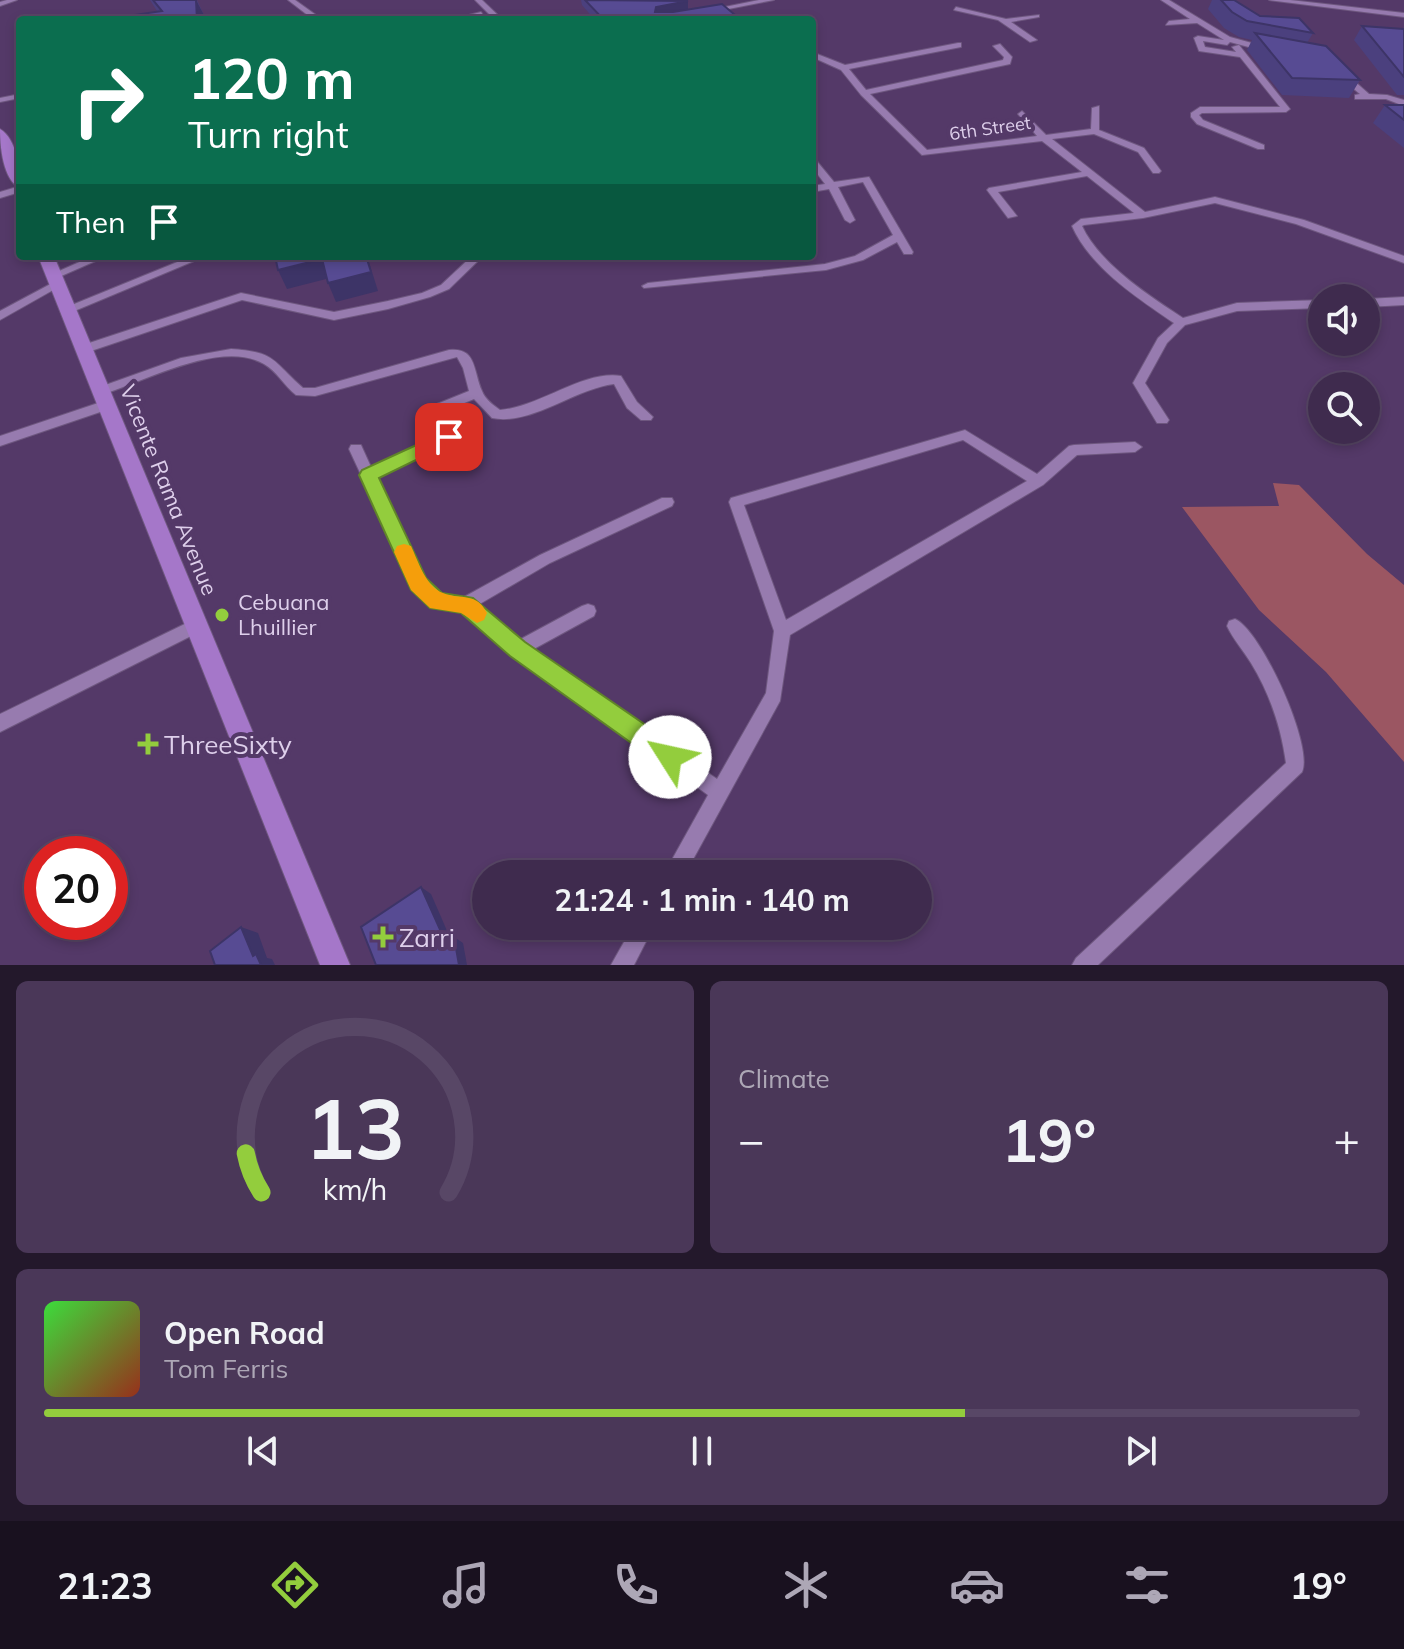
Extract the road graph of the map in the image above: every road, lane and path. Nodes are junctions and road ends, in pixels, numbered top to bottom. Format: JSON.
{"nodes":[{"id":1,"x":14,"y":0,"type":"edge"},
{"id":2,"x":291,"y":0,"type":"edge"},
{"id":3,"x":478,"y":0,"type":"edge"},
{"id":4,"x":725,"y":0,"type":"edge"},
{"id":5,"x":771,"y":0,"type":"edge"},
{"id":6,"x":1164,"y":0,"type":"edge"},
{"id":7,"x":1272,"y":0,"type":"edge"},
{"id":8,"x":0,"y":4,"type":"edge"},
{"id":9,"x":735,"y":6,"type":"junction"},
{"id":10,"x":956,"y":9,"type":"dead end"},
{"id":11,"x":700,"y":13,"type":"edge"},
{"id":12,"x":742,"y":13,"type":"dead end"},
{"id":13,"x":481,"y":14,"type":"dead end"},
{"id":14,"x":1404,"y":15,"type":"edge"},
{"id":15,"x":313,"y":16,"type":"edge"},
{"id":16,"x":472,"y":16,"type":"edge"},
{"id":17,"x":495,"y":16,"type":"edge"},
{"id":18,"x":1037,"y":16,"type":"dead end"},
{"id":19,"x":1006,"y":21,"type":"junction"},
{"id":20,"x":1198,"y":21,"type":"junction"},
{"id":21,"x":1169,"y":23,"type":"dead end"},
{"id":22,"x":1021,"y":42,"type":"dead end"},
{"id":23,"x":1009,"y":44,"type":"dead end"},
{"id":24,"x":1235,"y":44,"type":"junction"},
{"id":25,"x":958,"y":45,"type":"dead end"},
{"id":26,"x":1280,"y":52,"type":"edge"},
{"id":27,"x":1241,"y":55,"type":"junction"},
{"id":28,"x":816,"y":56,"type":"edge"},
{"id":29,"x":834,"y":63,"type":"junction"},
{"id":30,"x":1333,"y":65,"type":"edge"},
{"id":31,"x":816,"y":66,"type":"edge"},
{"id":32,"x":844,"y":68,"type":"junction"},
{"id":33,"x":864,"y":93,"type":"junction"},
{"id":34,"x":1404,"y":103,"type":"edge"},
{"id":35,"x":1096,"y":108,"type":"dead end"},
{"id":36,"x":1022,"y":114,"type":"dead end"},
{"id":37,"x":1095,"y":131,"type":"junction"},
{"id":38,"x":0,"y":135,"type":"edge"},
{"id":39,"x":1043,"y":137,"type":"junction"},
{"id":40,"x":1261,"y":147,"type":"dead end"},
{"id":41,"x":15,"y":158,"type":"edge"},
{"id":42,"x":816,"y":166,"type":"edge"},
{"id":43,"x":1156,"y":171,"type":"dead end"},
{"id":44,"x":1090,"y":173,"type":"junction"},
{"id":45,"x":833,"y":187,"type":"junction"},
{"id":46,"x":816,"y":189,"type":"edge"},
{"id":47,"x":1143,"y":215,"type":"junction"},
{"id":48,"x":1012,"y":216,"type":"dead end"},
{"id":49,"x":850,"y":220,"type":"dead end"},
{"id":50,"x":900,"y":236,"type":"junction"},
{"id":51,"x":908,"y":252,"type":"dead end"},
{"id":52,"x":89,"y":260,"type":"edge"},
{"id":53,"x":191,"y":260,"type":"edge"},
{"id":54,"x":474,"y":260,"type":"edge"},
{"id":55,"x":1404,"y":260,"type":"edge"},
{"id":56,"x":53,"y":271,"type":"edge"},
{"id":57,"x":648,"y":286,"type":"dead end"},
{"id":58,"x":1404,"y":301,"type":"edge"},
{"id":59,"x":1380,"y":302,"type":"edge"},
{"id":60,"x":1308,"y":304,"type":"edge"},
{"id":61,"x":68,"y":309,"type":"junction"},
{"id":62,"x":0,"y":316,"type":"edge"},
{"id":63,"x":1181,"y":322,"type":"junction"},
{"id":64,"x":84,"y":349,"type":"junction"},
{"id":65,"x":475,"y":394,"type":"junction"},
{"id":66,"x":104,"y":398,"type":"junction"},
{"id":67,"x":646,"y":417,"type":"dead end"},
{"id":68,"x":1162,"y":420,"type":"dead end"},
{"id":69,"x":0,"y":441,"type":"edge"},
{"id":70,"x":1135,"y":447,"type":"dead end"},
{"id":71,"x":356,"y":449,"type":"dead end"},
{"id":72,"x":368,"y":475,"type":"junction"},
{"id":73,"x":1038,"y":481,"type":"junction"},
{"id":74,"x":667,"y":502,"type":"dead end"},
{"id":75,"x":466,"y":604,"type":"junction"},
{"id":76,"x":588,"y":611,"type":"dead end"},
{"id":77,"x":195,"y":626,"type":"junction"},
{"id":78,"x":1235,"y":626,"type":"dead end"},
{"id":79,"x":782,"y":631,"type":"junction"},
{"id":80,"x":518,"y":649,"type":"junction"},
{"id":81,"x":0,"y":723,"type":"edge"},
{"id":82,"x":721,"y":793,"type":"junction"},
{"id":83,"x":682,"y":860,"type":"edge"},
{"id":84,"x":636,"y":940,"type":"edge"},
{"id":85,"x":335,"y":965,"type":"edge"},
{"id":86,"x":622,"y":965,"type":"edge"},
{"id":87,"x":1083,"y":965,"type":"edge"}],
"edges":[{"from":1,"to":8,"type":"street"},
{"from":2,"to":15,"type":"street"},
{"from":3,"to":17,"type":"street"},
{"from":4,"to":9,"type":"street"},
{"from":5,"to":9,"type":"street"},
{"from":6,"to":20,"type":"street"},
{"from":7,"to":14,"type":"street"},
{"from":9,"to":11,"type":"street"},
{"from":9,"to":12,"type":"street"},
{"from":10,"to":19,"type":"street"},
{"from":13,"to":16,"type":"street"},
{"from":18,"to":19,"type":"street"},
{"from":19,"to":22,"type":"street"},
{"from":20,"to":21,"type":"street"},
{"from":20,"to":24,"type":"street"},
{"from":23,"to":33,"type":"street"},
{"from":24,"to":26,"type":"street"},
{"from":24,"to":27,"type":"street"},
{"from":24,"to":27,"type":"street"},
{"from":25,"to":32,"type":"street"},
{"from":27,"to":40,"type":"street"},
{"from":28,"to":29,"type":"street","name":"6th Street"},
{"from":29,"to":31,"type":"street"},
{"from":29,"to":32,"type":"street","name":"6th Street"},
{"from":30,"to":34,"type":"street"},
{"from":32,"to":33,"type":"street","name":"6th Street"},
{"from":33,"to":39,"type":"street","name":"6th Street"},
{"from":35,"to":37,"type":"street"},
{"from":36,"to":39,"type":"street"},
{"from":37,"to":39,"type":"street","name":"6th Street"},
{"from":37,"to":43,"type":"street","name":"6th Street"},
{"from":38,"to":41,"type":"main road"},
{"from":39,"to":44,"type":"street"},
{"from":42,"to":45,"type":"street"},
{"from":44,"to":47,"type":"street"},
{"from":44,"to":48,"type":"street"},
{"from":45,"to":46,"type":"street"},
{"from":45,"to":49,"type":"street"},
{"from":45,"to":50,"type":"street"},
{"from":47,"to":55,"type":"street"},
{"from":47,"to":63,"type":"street"},
{"from":50,"to":51,"type":"street"},
{"from":50,"to":57,"type":"street"},
{"from":52,"to":56,"type":"street"},
{"from":53,"to":61,"type":"street"},
{"from":54,"to":64,"type":"street"},
{"from":56,"to":61,"type":"main road","name":"Vicente Rama Avenue"},
{"from":56,"to":62,"type":"street"},
{"from":58,"to":59,"type":"street"},
{"from":60,"to":63,"type":"street"},
{"from":61,"to":64,"type":"main road","name":"Vicente Rama Avenue"},
{"from":63,"to":68,"type":"street"},
{"from":64,"to":66,"type":"main road","name":"Vicente Rama Avenue"},
{"from":65,"to":66,"type":"street"},
{"from":65,"to":67,"type":"street"},
{"from":65,"to":72,"type":"street"},
{"from":66,"to":69,"type":"street"},
{"from":66,"to":77,"type":"main road","name":"Vicente Rama Avenue"},
{"from":70,"to":73,"type":"street"},
{"from":71,"to":72,"type":"street"},
{"from":72,"to":75,"type":"street"},
{"from":73,"to":79,"type":"street"},
{"from":73,"to":79,"type":"street"},
{"from":74,"to":75,"type":"street"},
{"from":75,"to":80,"type":"street"},
{"from":76,"to":80,"type":"street"},
{"from":77,"to":81,"type":"street"},
{"from":77,"to":85,"type":"main road","name":"Vicente Rama Avenue"},
{"from":78,"to":87,"type":"street"},
{"from":79,"to":82,"type":"street"},
{"from":80,"to":82,"type":"street"},
{"from":82,"to":83,"type":"street"},
{"from":84,"to":86,"type":"street"}]}
